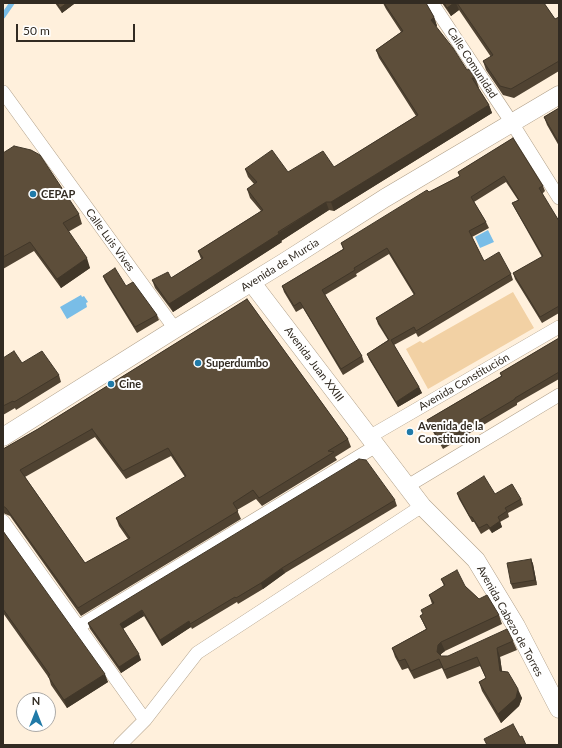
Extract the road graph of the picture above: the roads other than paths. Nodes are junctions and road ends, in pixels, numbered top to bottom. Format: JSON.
{"nodes":[{"id":1,"x":432,"y":3,"type":"edge"},
{"id":2,"x":3,"y":92,"type":"edge"},
{"id":3,"x":559,"y":95,"type":"edge"},
{"id":4,"x":512,"y":123,"type":"junction"},
{"id":5,"x":559,"y":198,"type":"edge"},
{"id":6,"x":252,"y":283,"type":"junction"},
{"id":7,"x":559,"y":328,"type":"edge"},
{"id":8,"x":175,"y":329,"type":"junction"},
{"id":9,"x":559,"y":395,"type":"edge"},
{"id":10,"x":3,"y":437,"type":"edge"},
{"id":11,"x":373,"y":442,"type":"junction"},
{"id":12,"x":406,"y":487,"type":"junction"},
{"id":13,"x":422,"y":506,"type":"junction"},
{"id":14,"x":3,"y":520,"type":"edge"},
{"id":15,"x":78,"y":627,"type":"junction"},
{"id":16,"x":559,"y":709,"type":"edge"},
{"id":17,"x":145,"y":720,"type":"junction"},
{"id":18,"x":120,"y":745,"type":"edge"}],
"edges":[{"from":1,"to":4,"type":"street","name":"Calle Comunidad"},
{"from":2,"to":8,"type":"street","name":"Calle Luis Vives"},
{"from":3,"to":4,"type":"street","name":"Avenida de Murcia"},
{"from":4,"to":5,"type":"street","name":"Calle Comunidad"},
{"from":4,"to":6,"type":"street","name":"Avenida de Murcia"},
{"from":6,"to":8,"type":"street","name":"Avenida de Murcia"},
{"from":6,"to":11,"type":"street","name":"Avenida Juan XXIII"},
{"from":7,"to":11,"type":"street","name":"Avenida Constitución"},
{"from":8,"to":10,"type":"street","name":"Avenida de Murcia"},
{"from":9,"to":12,"type":"street"},
{"from":11,"to":12,"type":"street","name":"Avenida Cabezo de Torres"},
{"from":11,"to":15,"type":"street","name":"Avenida Constitución"},
{"from":12,"to":13,"type":"street","name":"Avenida Cabezo de Torres"},
{"from":13,"to":16,"type":"street","name":"Avenida Cabezo de Torres"},
{"from":13,"to":17,"type":"street"},
{"from":14,"to":15,"type":"street"},
{"from":15,"to":17,"type":"street"},
{"from":17,"to":18,"type":"street"}]}
